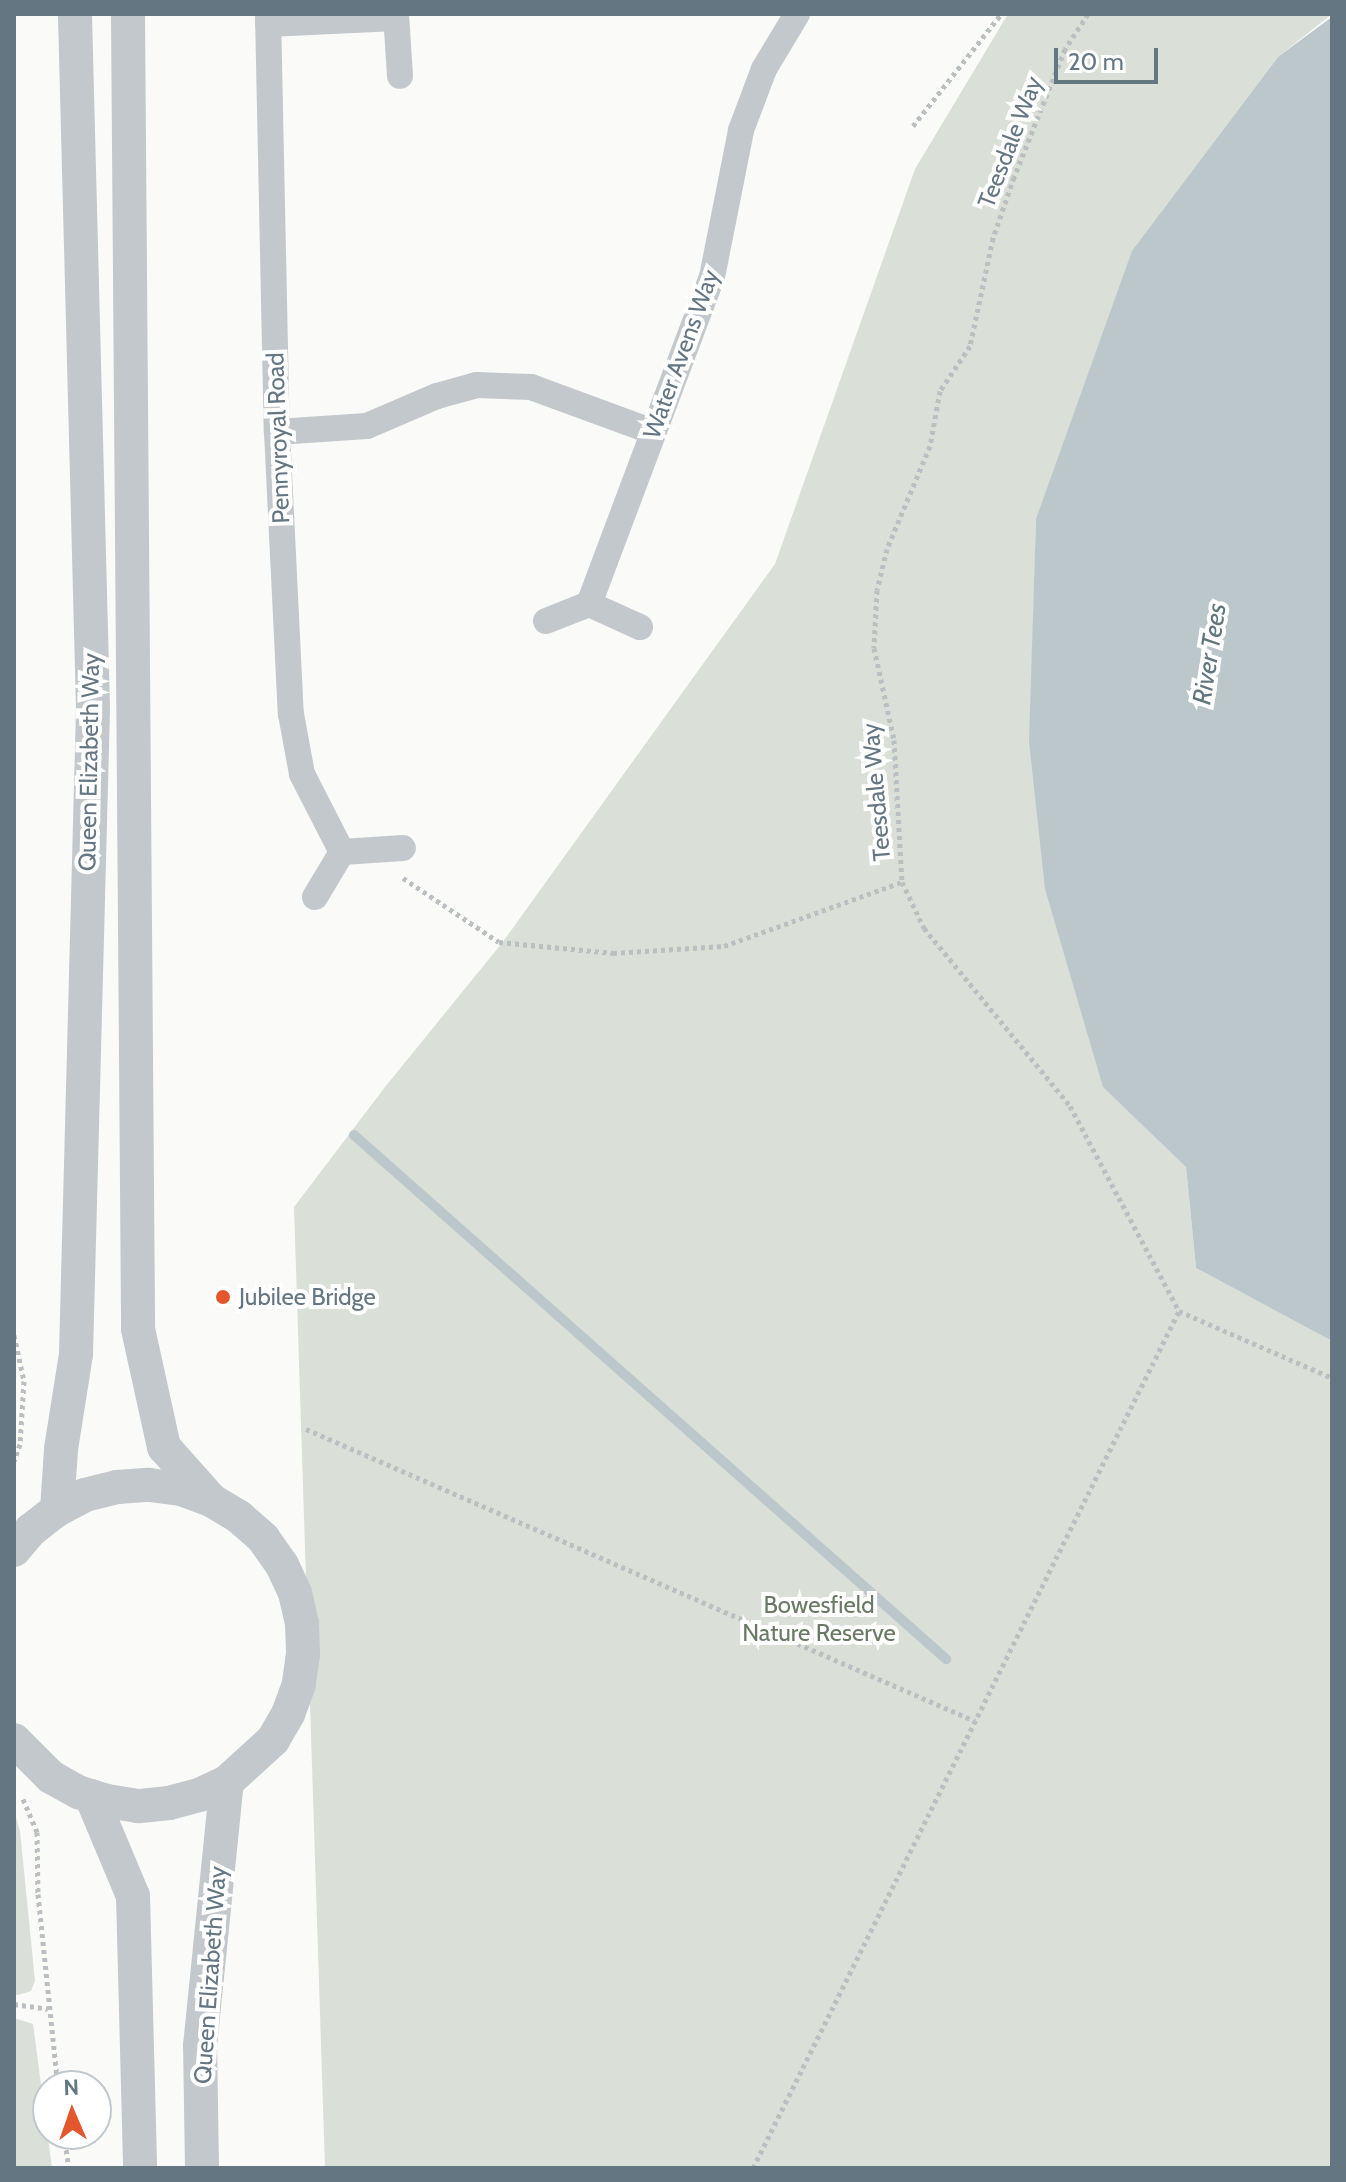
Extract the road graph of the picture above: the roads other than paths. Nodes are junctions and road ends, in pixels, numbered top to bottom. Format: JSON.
{"nodes":[{"id":1,"x":75,"y":14,"type":"edge"},
{"id":2,"x":128,"y":14,"type":"edge"},
{"id":3,"x":797,"y":14,"type":"edge"},
{"id":4,"x":396,"y":16,"type":"edge"},
{"id":5,"x":268,"y":19,"type":"edge"},
{"id":6,"x":400,"y":76,"type":"dead end"},
{"id":7,"x":277,"y":432,"type":"junction"},
{"id":8,"x":653,"y":432,"type":"junction"},
{"id":9,"x":589,"y":604,"type":"junction"},
{"id":10,"x":546,"y":621,"type":"dead end"},
{"id":11,"x":640,"y":627,"type":"dead end"},
{"id":12,"x":403,"y":848,"type":"dead end"},
{"id":13,"x":352,"y":851,"type":"junction"},
{"id":14,"x":315,"y":897,"type":"dead end"},
{"id":15,"x":211,"y":1500,"type":"junction"},
{"id":16,"x":57,"y":1510,"type":"junction"},
{"id":17,"x":14,"y":1550,"type":"edge"},
{"id":18,"x":14,"y":1740,"type":"edge"},
{"id":19,"x":227,"y":1782,"type":"junction"},
{"id":20,"x":91,"y":1796,"type":"junction"},
{"id":21,"x":140,"y":2168,"type":"edge"},
{"id":22,"x":202,"y":2168,"type":"edge"}],
"edges":[{"from":1,"to":16,"type":"street","name":"Queen Elizabeth Way"},
{"from":2,"to":15,"type":"street","name":"Queen Elizabeth Way"},
{"from":3,"to":8,"type":"street","name":"Water Avens Way"},
{"from":4,"to":5,"type":"street"},
{"from":4,"to":6,"type":"street"},
{"from":5,"to":7,"type":"street","name":"Pennyroyal Road"},
{"from":7,"to":8,"type":"street"},
{"from":7,"to":13,"type":"street","name":"Pennyroyal Road"},
{"from":8,"to":9,"type":"street","name":"Water Avens Way"},
{"from":9,"to":10,"type":"street"},
{"from":9,"to":11,"type":"street"},
{"from":12,"to":13,"type":"street"},
{"from":13,"to":14,"type":"street"},
{"from":15,"to":16,"type":"street"},
{"from":15,"to":19,"type":"street"},
{"from":16,"to":17,"type":"street"},
{"from":18,"to":20,"type":"street"},
{"from":19,"to":20,"type":"street"},
{"from":19,"to":22,"type":"street","name":"Queen Elizabeth Way"},
{"from":20,"to":21,"type":"street"}]}
